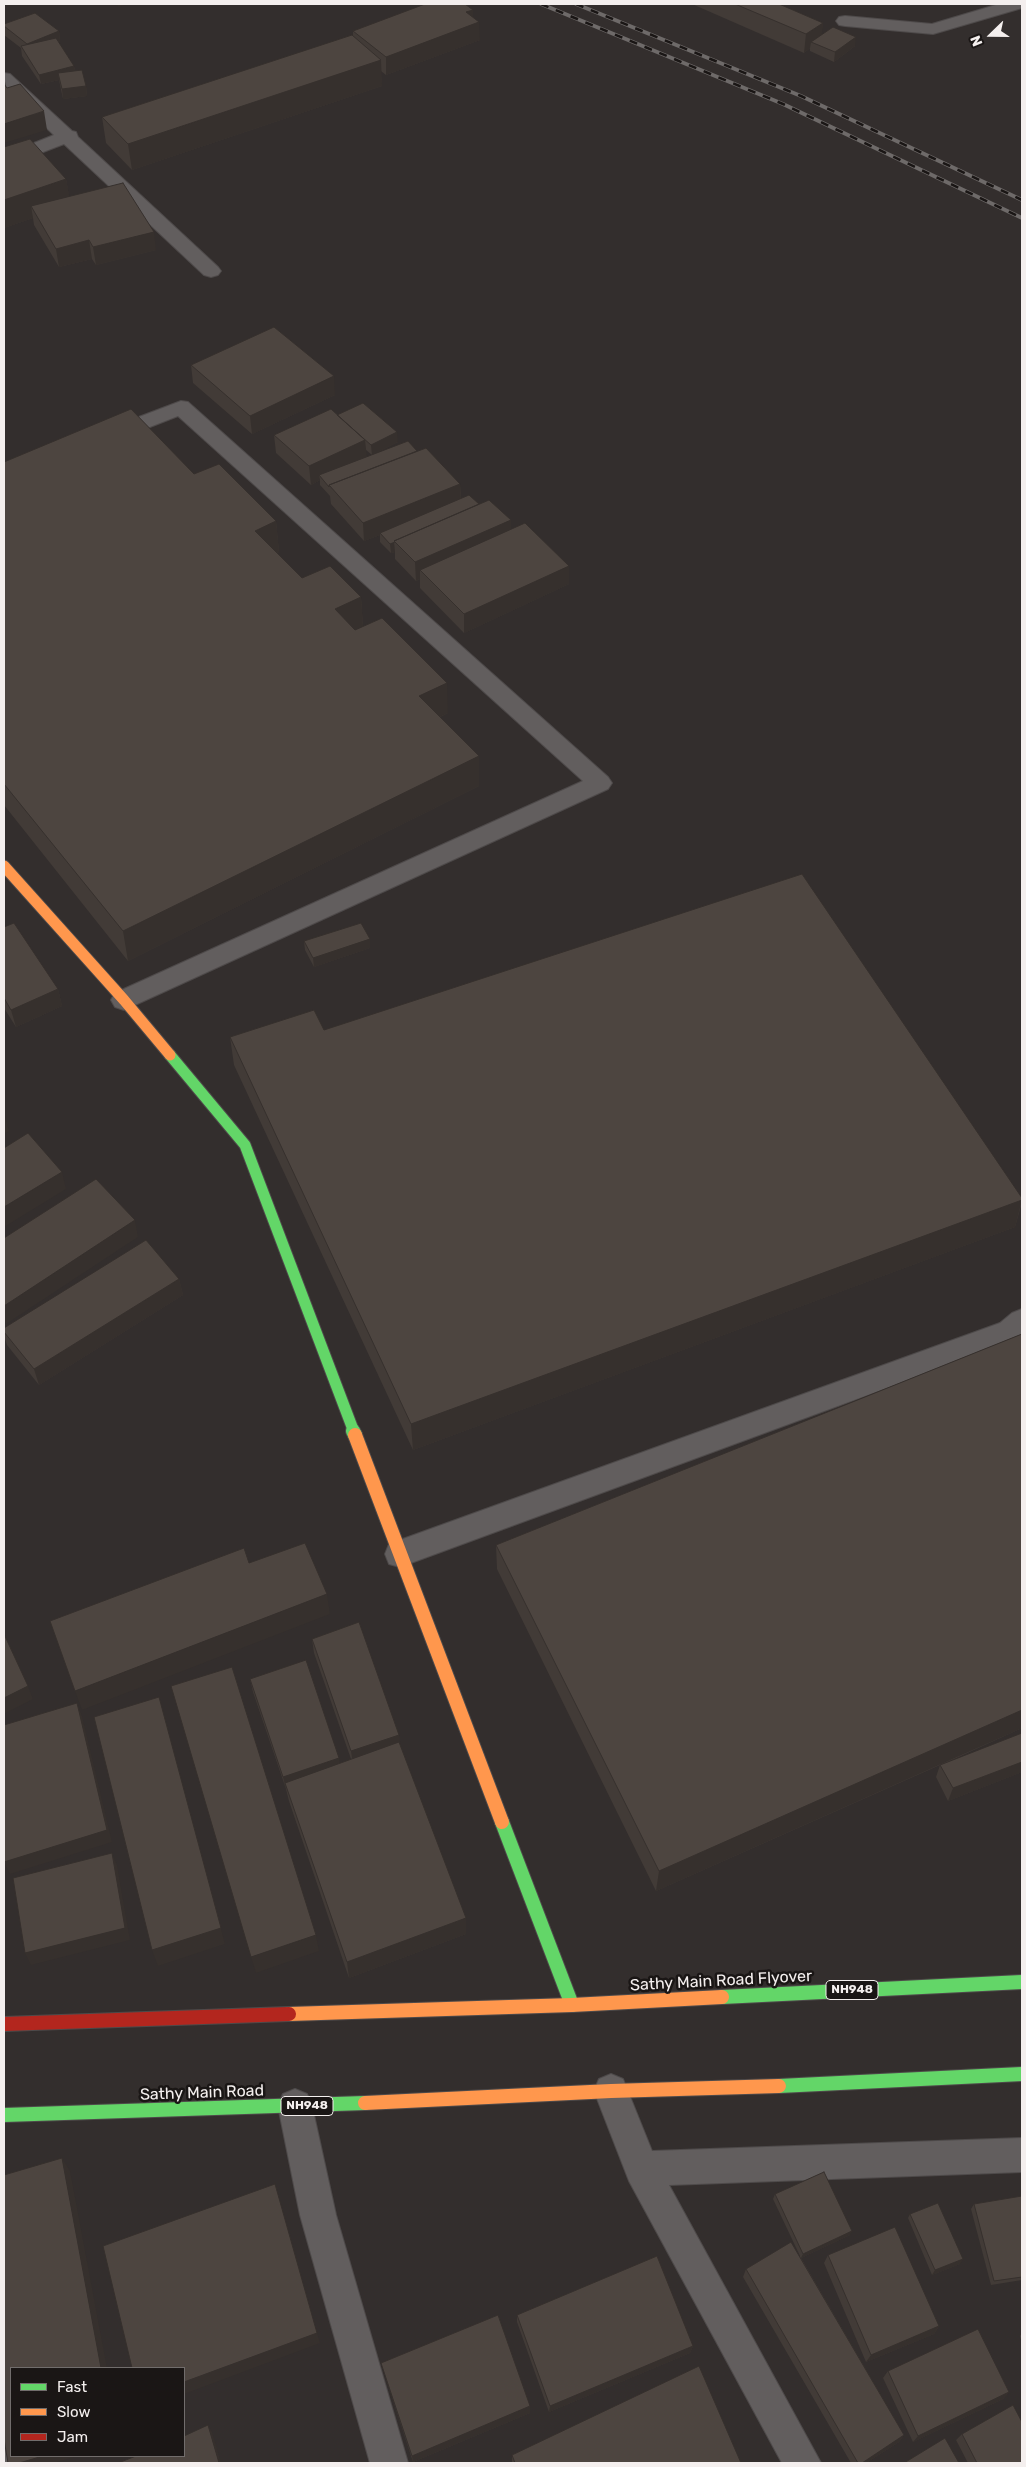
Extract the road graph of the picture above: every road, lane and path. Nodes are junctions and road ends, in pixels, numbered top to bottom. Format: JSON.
{"nodes":[{"id":1,"x":1017,"y":4,"type":"edge"},
{"id":2,"x":845,"y":21,"type":"dead end"},
{"id":3,"x":4,"y":78,"type":"edge"},
{"id":4,"x":68,"y":136,"type":"junction"},
{"id":5,"x":4,"y":160,"type":"edge"},
{"id":6,"x":210,"y":272,"type":"dead end"},
{"id":7,"x":92,"y":443,"type":"edge"},
{"id":8,"x":4,"y":866,"type":"edge"},
{"id":9,"x":124,"y":1000,"type":"junction"},
{"id":10,"x":1022,"y":1321,"type":"edge"},
{"id":11,"x":400,"y":1554,"type":"junction"},
{"id":12,"x":1022,"y":1982,"type":"edge"},
{"id":13,"x":572,"y":2005,"type":"junction"},
{"id":14,"x":4,"y":2024,"type":"edge"},
{"id":15,"x":1022,"y":2074,"type":"edge"},
{"id":16,"x":611,"y":2091,"type":"junction"},
{"id":17,"x":295,"y":2106,"type":"junction"},
{"id":18,"x":4,"y":2115,"type":"edge"},
{"id":19,"x":1022,"y":2155,"type":"edge"},
{"id":20,"x":641,"y":2169,"type":"junction"},
{"id":21,"x":389,"y":2463,"type":"edge"},
{"id":22,"x":802,"y":2463,"type":"edge"}],
"edges":[{"from":1,"to":2,"type":"street"},
{"from":3,"to":4,"type":"street"},
{"from":4,"to":5,"type":"street"},
{"from":4,"to":6,"type":"street"},
{"from":7,"to":9,"type":"street"},
{"from":8,"to":9,"type":"main road"},
{"from":9,"to":11,"type":"main road"},
{"from":10,"to":11,"type":"street"},
{"from":11,"to":13,"type":"main road"},
{"from":12,"to":13,"type":"main road","name":"Sathy Main Road Flyover","number":"NH948"},
{"from":13,"to":14,"type":"main road","number":"NH948"},
{"from":15,"to":16,"type":"main road","number":"NH948"},
{"from":16,"to":17,"type":"main road","name":"Sathy Main Road","number":"NH948"},
{"from":16,"to":20,"type":"street"},
{"from":17,"to":18,"type":"main road","name":"Sathy Main Road","number":"NH948"},
{"from":17,"to":21,"type":"street"},
{"from":19,"to":20,"type":"street"},
{"from":20,"to":22,"type":"street"}]}
